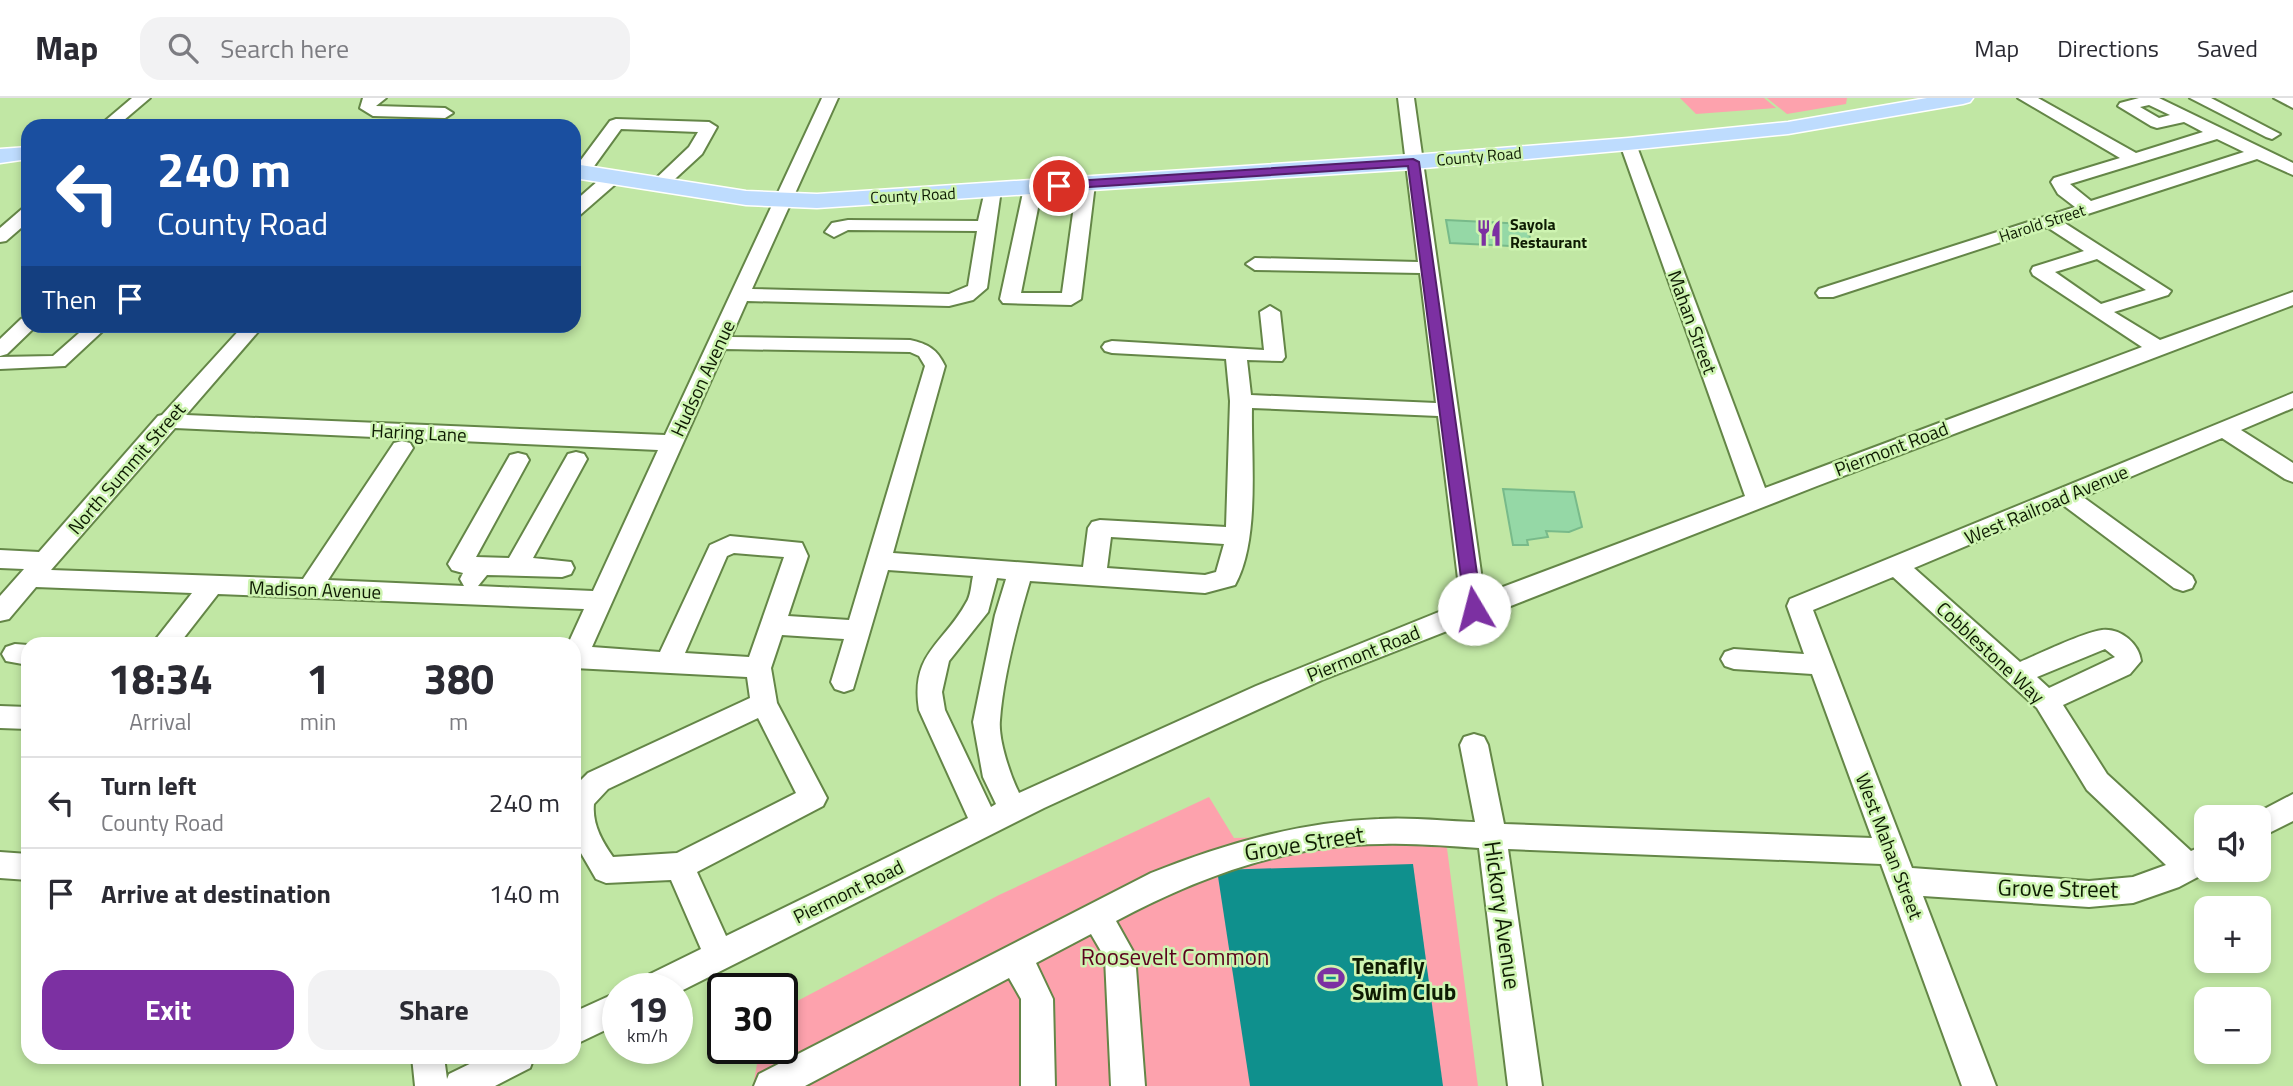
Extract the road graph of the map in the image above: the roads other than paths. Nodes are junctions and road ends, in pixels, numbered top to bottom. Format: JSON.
{"nodes":[{"id":1,"x":142,"y":98,"type":"edge"},
{"id":2,"x":378,"y":98,"type":"edge"},
{"id":3,"x":458,"y":98,"type":"edge"},
{"id":4,"x":830,"y":98,"type":"edge"},
{"id":5,"x":1405,"y":98,"type":"edge"},
{"id":6,"x":2026,"y":98,"type":"edge"},
{"id":7,"x":2198,"y":98,"type":"edge"},
{"id":8,"x":2282,"y":98,"type":"edge"},
{"id":9,"x":1952,"y":99,"type":"edge"},
{"id":10,"x":2149,"y":99,"type":"edge"},
{"id":11,"x":2293,"y":103,"type":"edge"},
{"id":12,"x":445,"y":113,"type":"junction"},
{"id":13,"x":2186,"y":117,"type":"junction"},
{"id":14,"x":116,"y":119,"type":"edge"},
{"id":15,"x":439,"y":119,"type":"edge"},
{"id":16,"x":2293,"y":128,"type":"edge"},
{"id":17,"x":2218,"y":133,"type":"junction"},
{"id":18,"x":2272,"y":134,"type":"junction"},
{"id":19,"x":1628,"y":144,"type":"junction"},
{"id":20,"x":2240,"y":144,"type":"junction"},
{"id":21,"x":2259,"y":153,"type":"junction"},
{"id":22,"x":21,"y":154,"type":"edge"},
{"id":23,"x":0,"y":156,"type":"edge"},
{"id":24,"x":2136,"y":160,"type":"junction"},
{"id":25,"x":1413,"y":162,"type":"junction"},
{"id":26,"x":581,"y":167,"type":"edge"},
{"id":27,"x":2293,"y":170,"type":"edge"},
{"id":28,"x":581,"y":173,"type":"edge"},
{"id":29,"x":613,"y":177,"type":"junction"},
{"id":30,"x":1086,"y":184,"type":"junction"},
{"id":31,"x":659,"y":185,"type":"junction"},
{"id":32,"x":1032,"y":188,"type":"junction"},
{"id":33,"x":992,"y":190,"type":"junction"},
{"id":34,"x":581,"y":200,"type":"edge"},
{"id":35,"x":783,"y":201,"type":"junction"},
{"id":36,"x":2088,"y":208,"type":"junction"},
{"id":37,"x":0,"y":212,"type":"edge"},
{"id":38,"x":21,"y":212,"type":"edge"},
{"id":39,"x":21,"y":218,"type":"edge"},
{"id":40,"x":2049,"y":221,"type":"junction"},
{"id":41,"x":987,"y":226,"type":"junction"},
{"id":42,"x":834,"y":232,"type":"dead end"},
{"id":43,"x":0,"y":237,"type":"edge"},
{"id":44,"x":2097,"y":253,"type":"junction"},
{"id":45,"x":1255,"y":264,"type":"dead end"},
{"id":46,"x":1427,"y":268,"type":"junction"},
{"id":47,"x":1826,"y":293,"type":"dead end"},
{"id":48,"x":740,"y":295,"type":"junction"},
{"id":49,"x":2293,"y":299,"type":"edge"},
{"id":50,"x":2098,"y":311,"type":"junction"},
{"id":51,"x":1270,"y":312,"type":"dead end"},
{"id":52,"x":21,"y":330,"type":"edge"},
{"id":53,"x":90,"y":333,"type":"edge"},
{"id":54,"x":247,"y":333,"type":"edge"},
{"id":55,"x":718,"y":343,"type":"junction"},
{"id":56,"x":1112,"y":347,"type":"dead end"},
{"id":57,"x":2158,"y":348,"type":"junction"},
{"id":58,"x":0,"y":350,"type":"edge"},
{"id":59,"x":1236,"y":353,"type":"junction"},
{"id":60,"x":0,"y":363,"type":"edge"},
{"id":61,"x":2293,"y":400,"type":"edge"},
{"id":62,"x":1241,"y":401,"type":"junction"},
{"id":63,"x":1447,"y":410,"type":"junction"},
{"id":64,"x":166,"y":421,"type":"junction"},
{"id":65,"x":2224,"y":429,"type":"junction"},
{"id":66,"x":672,"y":443,"type":"junction"},
{"id":67,"x":402,"y":447,"type":"dead end"},
{"id":68,"x":576,"y":459,"type":"dead end"},
{"id":69,"x":518,"y":460,"type":"dead end"},
{"id":70,"x":2293,"y":474,"type":"edge"},
{"id":71,"x":2066,"y":496,"type":"junction"},
{"id":72,"x":1758,"y":500,"type":"junction"},
{"id":73,"x":1235,"y":536,"type":"junction"},
{"id":74,"x":0,"y":558,"type":"edge"},
{"id":75,"x":879,"y":561,"type":"junction"},
{"id":76,"x":480,"y":566,"type":"junction"},
{"id":77,"x":1898,"y":566,"type":"junction"},
{"id":78,"x":516,"y":567,"type":"junction"},
{"id":79,"x":562,"y":568,"type":"dead end"},
{"id":80,"x":987,"y":569,"type":"junction"},
{"id":81,"x":1021,"y":571,"type":"junction"},
{"id":82,"x":1094,"y":576,"type":"junction"},
{"id":83,"x":24,"y":579,"type":"edge"},
{"id":84,"x":2183,"y":582,"type":"dead end"},
{"id":85,"x":212,"y":585,"type":"junction"},
{"id":86,"x":310,"y":589,"type":"junction"},
{"id":87,"x":463,"y":595,"type":"junction"},
{"id":88,"x":600,"y":600,"type":"junction"},
{"id":89,"x":1799,"y":606,"type":"joint"},
{"id":90,"x":1474,"y":609,"type":"junction"},
{"id":91,"x":0,"y":612,"type":"edge"},
{"id":92,"x":772,"y":625,"type":"junction"},
{"id":93,"x":960,"y":628,"type":"junction"},
{"id":94,"x":859,"y":630,"type":"junction"},
{"id":95,"x":171,"y":637,"type":"edge"},
{"id":96,"x":581,"y":642,"type":"edge"},
{"id":97,"x":1001,"y":646,"type":"junction"},
{"id":98,"x":581,"y":657,"type":"edge"},
{"id":99,"x":1734,"y":659,"type":"dead end"},
{"id":100,"x":668,"y":662,"type":"junction"},
{"id":101,"x":1821,"y":665,"type":"junction"},
{"id":102,"x":758,"y":668,"type":"junction"},
{"id":103,"x":2017,"y":674,"type":"junction"},
{"id":104,"x":844,"y":682,"type":"dead end"},
{"id":105,"x":2046,"y":701,"type":"junction"},
{"id":106,"x":764,"y":703,"type":"junction"},
{"id":107,"x":0,"y":717,"type":"edge"},
{"id":108,"x":21,"y":718,"type":"edge"},
{"id":109,"x":1474,"y":745,"type":"dead end"},
{"id":110,"x":581,"y":802,"type":"edge"},
{"id":111,"x":2293,"y":806,"type":"edge"},
{"id":112,"x":1013,"y":811,"type":"junction"},
{"id":113,"x":581,"y":816,"type":"edge"},
{"id":114,"x":2271,"y":819,"type":"edge"},
{"id":115,"x":985,"y":824,"type":"junction"},
{"id":116,"x":1492,"y":834,"type":"junction"},
{"id":117,"x":1892,"y":852,"type":"junction"},
{"id":118,"x":2194,"y":859,"type":"edge"},
{"id":119,"x":2194,"y":864,"type":"edge"},
{"id":120,"x":0,"y":865,"type":"edge"},
{"id":121,"x":21,"y":866,"type":"edge"},
{"id":122,"x":680,"y":866,"type":"junction"},
{"id":123,"x":1903,"y":881,"type":"junction"},
{"id":124,"x":1096,"y":916,"type":"junction"},
{"id":125,"x":719,"y":956,"type":"junction"},
{"id":126,"x":1014,"y":959,"type":"junction"},
{"id":127,"x":685,"y":973,"type":"edge"},
{"id":128,"x":602,"y":1015,"type":"edge"},
{"id":129,"x":581,"y":1026,"type":"edge"},
{"id":130,"x":429,"y":1064,"type":"edge"},
{"id":131,"x":504,"y":1064,"type":"edge"},
{"id":132,"x":432,"y":1086,"type":"edge"},
{"id":133,"x":461,"y":1086,"type":"edge"},
{"id":134,"x":771,"y":1086,"type":"edge"},
{"id":135,"x":1038,"y":1086,"type":"edge"},
{"id":136,"x":1128,"y":1086,"type":"edge"},
{"id":137,"x":1525,"y":1086,"type":"edge"},
{"id":138,"x":1979,"y":1086,"type":"edge"}],
"edges":[{"from":1,"to":14,"type":"street"},
{"from":2,"to":12,"type":"street"},
{"from":3,"to":12,"type":"street"},
{"from":4,"to":35,"type":"street","name":"Hudson Avenue"},
{"from":5,"to":25,"type":"street"},
{"from":6,"to":24,"type":"street"},
{"from":7,"to":18,"type":"street"},
{"from":8,"to":11,"type":"street"},
{"from":9,"to":19,"type":"main road","name":"County Road"},
{"from":10,"to":13,"type":"street"},
{"from":10,"to":13,"type":"street"},
{"from":12,"to":15,"type":"street"},
{"from":13,"to":17,"type":"street"},
{"from":16,"to":18,"type":"street"},
{"from":17,"to":20,"type":"street"},
{"from":17,"to":24,"type":"street"},
{"from":18,"to":20,"type":"street"},
{"from":19,"to":25,"type":"main road","name":"County Road"},
{"from":19,"to":72,"type":"street","name":"Mahan Street"},
{"from":20,"to":21,"type":"street"},
{"from":21,"to":27,"type":"street"},
{"from":21,"to":36,"type":"street","name":"Harold Street"},
{"from":22,"to":23,"type":"main road"},
{"from":24,"to":36,"type":"street"},
{"from":25,"to":30,"type":"main road","name":"County Road"},
{"from":25,"to":46,"type":"street"},
{"from":26,"to":31,"type":"street"},
{"from":28,"to":29,"type":"main road","name":"County Road"},
{"from":29,"to":31,"type":"main road","name":"County Road"},
{"from":29,"to":34,"type":"street"},
{"from":30,"to":32,"type":"main road","name":"County Road"},
{"from":30,"to":32,"type":"street"},
{"from":31,"to":35,"type":"main road","name":"County Road"},
{"from":32,"to":33,"type":"main road","name":"County Road"},
{"from":33,"to":35,"type":"main road","name":"County Road"},
{"from":33,"to":41,"type":"street"},
{"from":35,"to":48,"type":"street","name":"Hudson Avenue"},
{"from":36,"to":40,"type":"street","name":"Harold Street"},
{"from":37,"to":38,"type":"street"},
{"from":39,"to":43,"type":"street"},
{"from":40,"to":44,"type":"street"},
{"from":40,"to":47,"type":"street","name":"Harold Street"},
{"from":41,"to":42,"type":"street"},
{"from":41,"to":48,"type":"street"},
{"from":44,"to":50,"type":"street"},
{"from":44,"to":50,"type":"street"},
{"from":45,"to":46,"type":"street"},
{"from":46,"to":63,"type":"street"},
{"from":48,"to":55,"type":"street","name":"Hudson Avenue"},
{"from":49,"to":57,"type":"street","name":"Piermont Road"},
{"from":50,"to":57,"type":"street"},
{"from":51,"to":59,"type":"street"},
{"from":52,"to":58,"type":"street"},
{"from":53,"to":60,"type":"street"},
{"from":54,"to":64,"type":"street","name":"North Summit Street"},
{"from":55,"to":66,"type":"street","name":"Hudson Avenue"},
{"from":55,"to":75,"type":"street"},
{"from":56,"to":59,"type":"street"},
{"from":57,"to":72,"type":"street","name":"Piermont Road"},
{"from":59,"to":62,"type":"street"},
{"from":61,"to":65,"type":"street","name":"West Railroad Avenue"},
{"from":62,"to":63,"type":"street"},
{"from":62,"to":73,"type":"street"},
{"from":63,"to":90,"type":"street"},
{"from":64,"to":66,"type":"street","name":"Haring Lane"},
{"from":64,"to":83,"type":"street","name":"North Summit Street"},
{"from":65,"to":70,"type":"street"},
{"from":65,"to":71,"type":"street","name":"West Railroad Avenue"},
{"from":66,"to":88,"type":"street","name":"Hudson Avenue"},
{"from":67,"to":86,"type":"street"},
{"from":68,"to":78,"type":"street"},
{"from":69,"to":76,"type":"street"},
{"from":71,"to":77,"type":"street","name":"West Railroad Avenue"},
{"from":71,"to":84,"type":"street"},
{"from":72,"to":90,"type":"street","name":"Piermont Road"},
{"from":73,"to":82,"type":"street"},
{"from":73,"to":82,"type":"street"},
{"from":74,"to":83,"type":"street","name":"Madison Avenue"},
{"from":75,"to":80,"type":"street"},
{"from":75,"to":94,"type":"street"},
{"from":76,"to":78,"type":"street"},
{"from":76,"to":87,"type":"street"},
{"from":77,"to":89,"type":"street","name":"West Railroad Avenue"},
{"from":77,"to":103,"type":"street","name":"Cobblestone Way"},
{"from":78,"to":79,"type":"street"},
{"from":80,"to":81,"type":"street"},
{"from":80,"to":93,"type":"street"},
{"from":81,"to":82,"type":"street"},
{"from":81,"to":97,"type":"street"},
{"from":83,"to":85,"type":"street","name":"Madison Avenue"},
{"from":83,"to":91,"type":"street","name":"North Summit Street"},
{"from":85,"to":86,"type":"street","name":"Madison Avenue"},
{"from":85,"to":95,"type":"street"},
{"from":86,"to":87,"type":"street","name":"Madison Avenue"},
{"from":87,"to":88,"type":"street","name":"Madison Avenue"},
{"from":88,"to":96,"type":"street","name":"Hudson Avenue"},
{"from":89,"to":101,"type":"street","name":"West Mahan Street"},
{"from":90,"to":112,"type":"street","name":"Piermont Road"},
{"from":92,"to":94,"type":"street"},
{"from":92,"to":100,"type":"street"},
{"from":92,"to":102,"type":"street"},
{"from":93,"to":97,"type":"street"},
{"from":93,"to":115,"type":"street"},
{"from":94,"to":104,"type":"street"},
{"from":97,"to":112,"type":"street"},
{"from":98,"to":100,"type":"street"},
{"from":99,"to":101,"type":"street"},
{"from":100,"to":102,"type":"street"},
{"from":101,"to":117,"type":"street","name":"West Mahan Street"},
{"from":102,"to":106,"type":"street"},
{"from":103,"to":105,"type":"street","name":"Cobblestone Way"},
{"from":103,"to":105,"type":"street"},
{"from":105,"to":118,"type":"street","name":"Cobblestone Way"},
{"from":106,"to":110,"type":"street"},
{"from":106,"to":122,"type":"street"},
{"from":107,"to":108,"type":"street"},
{"from":109,"to":116,"type":"street","name":"Hickory Avenue"},
{"from":111,"to":114,"type":"street"},
{"from":112,"to":115,"type":"street","name":"Piermont Road"},
{"from":113,"to":122,"type":"street"},
{"from":115,"to":125,"type":"street","name":"Piermont Road"},
{"from":116,"to":117,"type":"street","name":"Grove Street"},
{"from":116,"to":124,"type":"street","name":"Grove Street"},
{"from":116,"to":137,"type":"street","name":"Hickory Avenue"},
{"from":117,"to":123,"type":"street","name":"West Mahan Street"},
{"from":119,"to":123,"type":"street","name":"Grove Street"},
{"from":120,"to":121,"type":"street"},
{"from":122,"to":125,"type":"street"},
{"from":123,"to":138,"type":"street","name":"West Mahan Street"},
{"from":124,"to":126,"type":"street","name":"Grove Street"},
{"from":124,"to":136,"type":"street"},
{"from":125,"to":127,"type":"street","name":"Piermont Road"},
{"from":126,"to":134,"type":"street","name":"Grove Street"},
{"from":126,"to":135,"type":"street"},
{"from":128,"to":129,"type":"street"},
{"from":130,"to":132,"type":"street"},
{"from":131,"to":133,"type":"street"}]}
